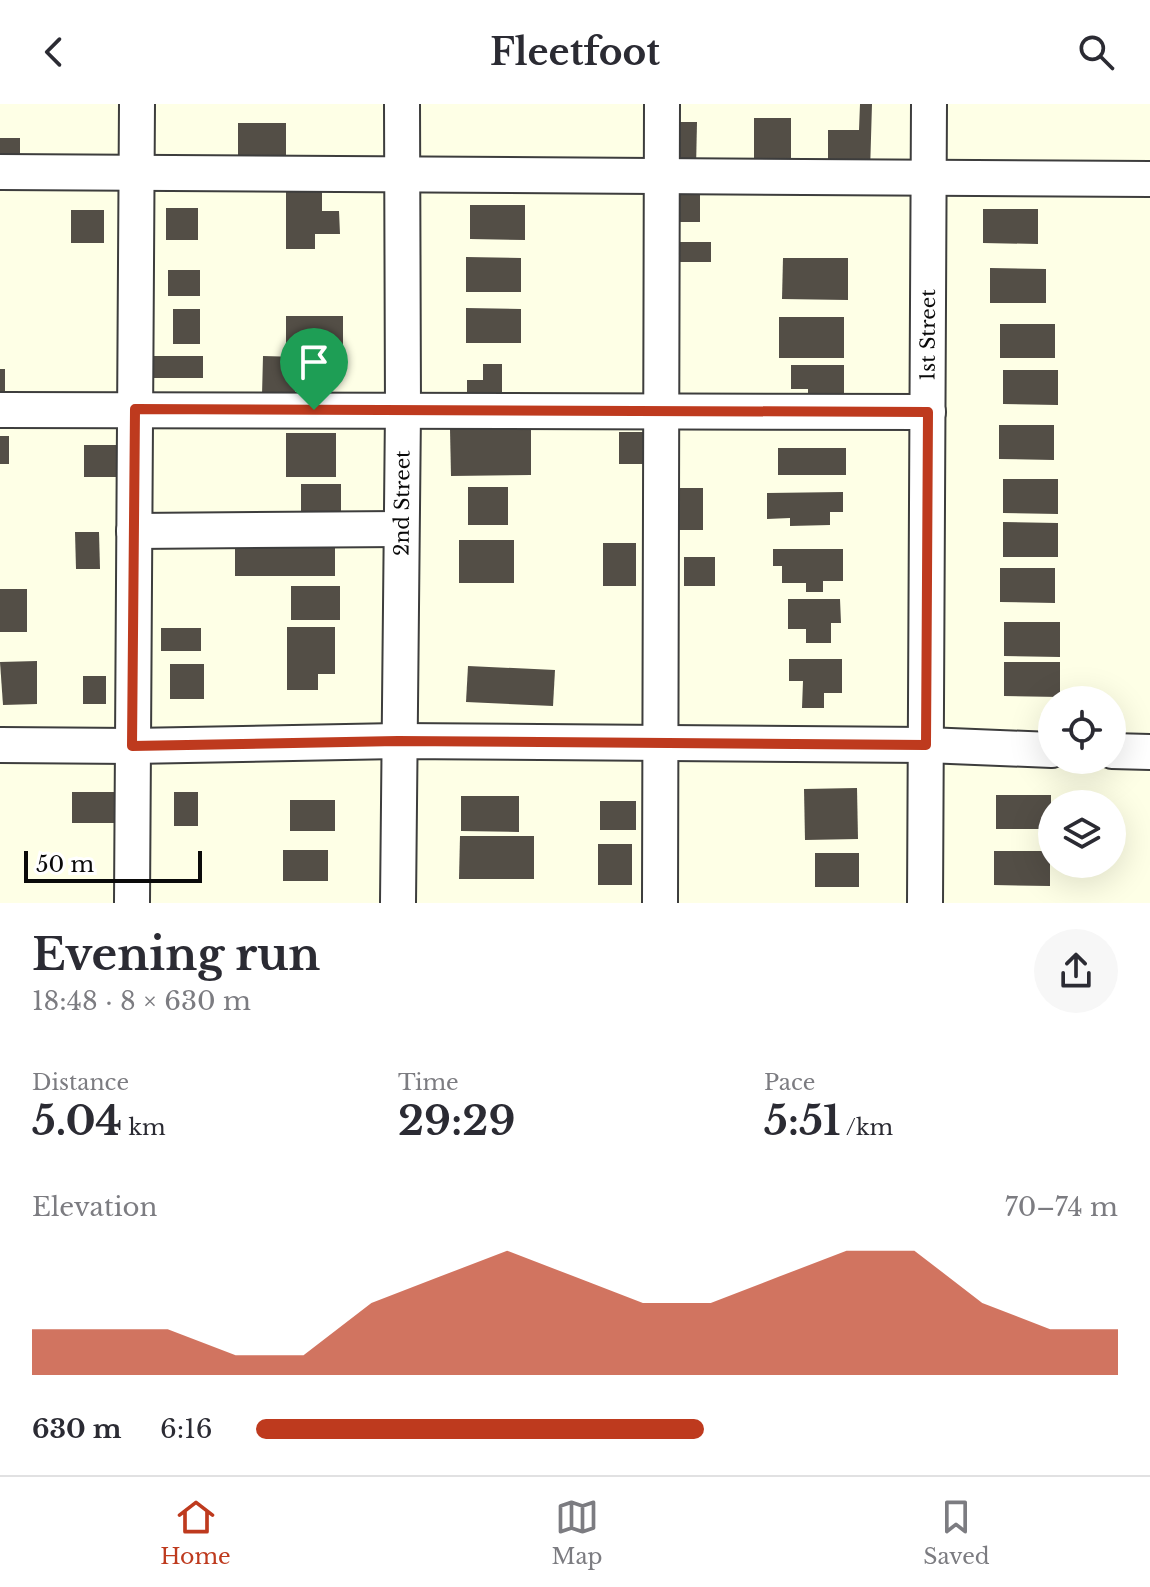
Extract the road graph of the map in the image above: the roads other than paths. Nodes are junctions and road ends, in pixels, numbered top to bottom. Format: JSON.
{"nodes":[{"id":1,"x":137,"y":104,"type":"edge"},
{"id":2,"x":402,"y":104,"type":"edge"},
{"id":3,"x":662,"y":104,"type":"edge"},
{"id":4,"x":929,"y":104,"type":"edge"},
{"id":5,"x":137,"y":171,"type":"junction"},
{"id":6,"x":0,"y":172,"type":"edge"},
{"id":7,"x":402,"y":173,"type":"junction"},
{"id":8,"x":662,"y":175,"type":"junction"},
{"id":9,"x":929,"y":177,"type":"junction"},
{"id":10,"x":1150,"y":179,"type":"edge"},
{"id":11,"x":135,"y":409,"type":"junction"},
{"id":12,"x":0,"y":410,"type":"edge"},
{"id":13,"x":403,"y":410,"type":"junction"},
{"id":14,"x":661,"y":410,"type":"junction"},
{"id":15,"x":928,"y":412,"type":"junction"},
{"id":16,"x":401,"y":529,"type":"junction"},
{"id":17,"x":134,"y":531,"type":"junction"},
{"id":18,"x":398,"y":741,"type":"junction"},
{"id":19,"x":661,"y":744,"type":"junction"},
{"id":20,"x":0,"y":745,"type":"edge"},
{"id":21,"x":926,"y":745,"type":"junction"},
{"id":22,"x":132,"y":746,"type":"junction"},
{"id":23,"x":1038,"y":749,"type":"edge"},
{"id":24,"x":1126,"y":751,"type":"edge"},
{"id":25,"x":1150,"y":752,"type":"edge"},
{"id":26,"x":132,"y":903,"type":"edge"},
{"id":27,"x":398,"y":903,"type":"edge"},
{"id":28,"x":660,"y":903,"type":"edge"},
{"id":29,"x":925,"y":903,"type":"edge"}],
"edges":[{"from":1,"to":5,"type":"street"},
{"from":2,"to":7,"type":"street","name":"2nd Street"},
{"from":3,"to":8,"type":"street"},
{"from":4,"to":9,"type":"street","name":"1st Street"},
{"from":5,"to":6,"type":"street"},
{"from":5,"to":7,"type":"street"},
{"from":5,"to":11,"type":"street"},
{"from":7,"to":8,"type":"street"},
{"from":7,"to":13,"type":"street","name":"2nd Street"},
{"from":8,"to":9,"type":"street"},
{"from":8,"to":14,"type":"street"},
{"from":9,"to":10,"type":"street"},
{"from":9,"to":15,"type":"street","name":"1st Street"},
{"from":11,"to":12,"type":"street"},
{"from":11,"to":13,"type":"street"},
{"from":11,"to":17,"type":"street"},
{"from":13,"to":14,"type":"street"},
{"from":13,"to":16,"type":"street","name":"2nd Street"},
{"from":14,"to":15,"type":"street"},
{"from":14,"to":19,"type":"street"},
{"from":15,"to":21,"type":"street","name":"1st Street"},
{"from":16,"to":17,"type":"street"},
{"from":16,"to":18,"type":"street","name":"2nd Street"},
{"from":17,"to":22,"type":"street"},
{"from":18,"to":19,"type":"street"},
{"from":18,"to":22,"type":"street"},
{"from":18,"to":27,"type":"street","name":"2nd Street"},
{"from":19,"to":21,"type":"street"},
{"from":19,"to":28,"type":"street"},
{"from":20,"to":22,"type":"street"},
{"from":21,"to":23,"type":"street"},
{"from":21,"to":29,"type":"street","name":"1st Street"},
{"from":22,"to":26,"type":"street"},
{"from":24,"to":25,"type":"street"}]}
